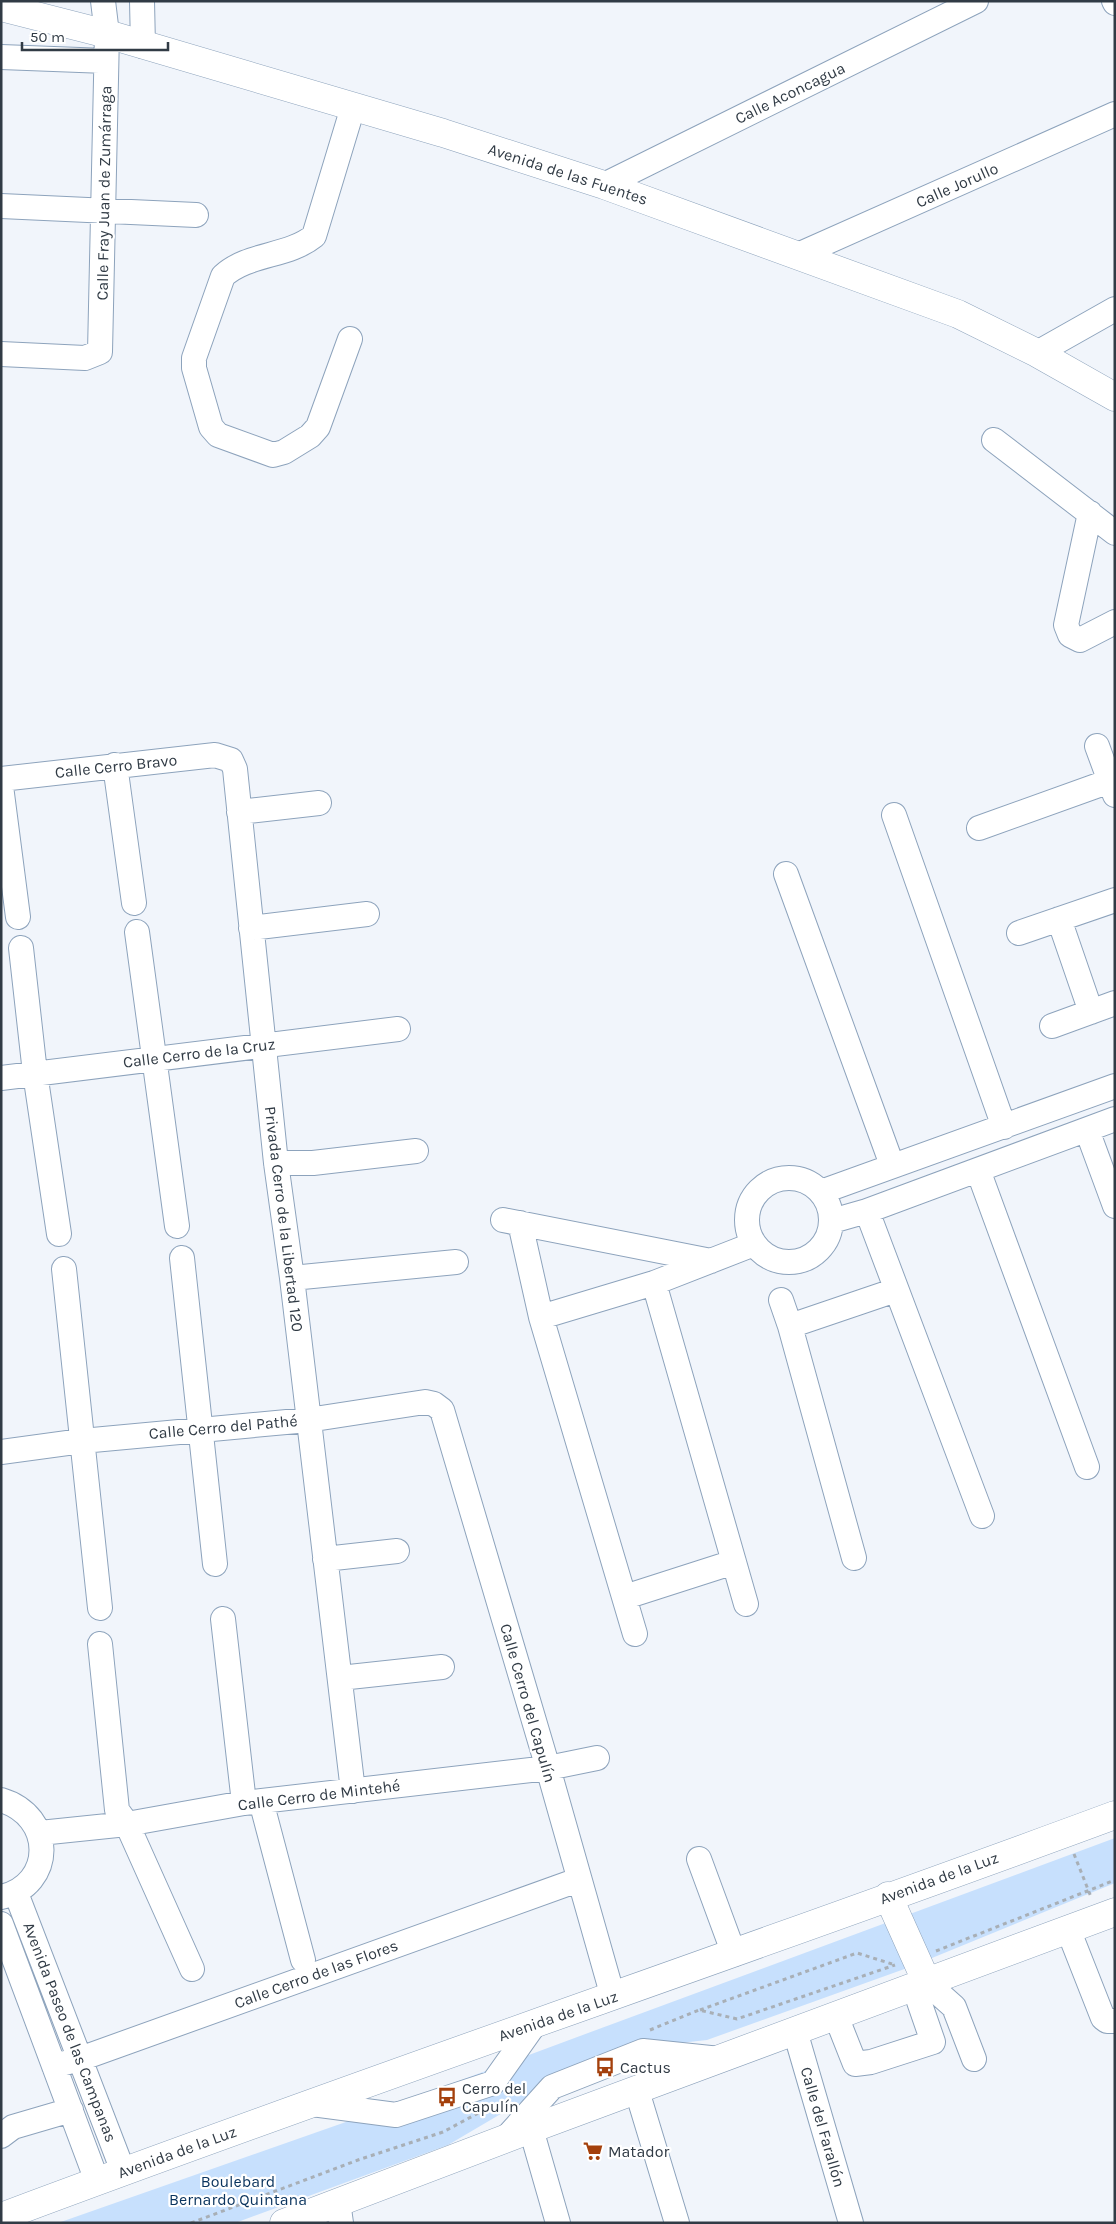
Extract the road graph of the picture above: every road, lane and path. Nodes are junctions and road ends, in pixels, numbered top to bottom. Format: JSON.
{"nodes":[{"id":1,"x":142,"y":1,"type":"edge"},
{"id":2,"x":976,"y":1,"type":"edge"},
{"id":3,"x":107,"y":2,"type":"edge"},
{"id":4,"x":1,"y":7,"type":"edge"},
{"id":5,"x":107,"y":34,"type":"junction"},
{"id":6,"x":143,"y":46,"type":"junction"},
{"id":7,"x":1,"y":57,"type":"edge"},
{"id":8,"x":106,"y":61,"type":"junction"},
{"id":9,"x":354,"y":107,"type":"junction"},
{"id":10,"x":1115,"y":114,"type":"edge"},
{"id":11,"x":604,"y":185,"type":"junction"},
{"id":12,"x":1,"y":206,"type":"edge"},
{"id":13,"x":104,"y":210,"type":"junction"},
{"id":14,"x":196,"y":216,"type":"dead end"},
{"id":15,"x":798,"y":255,"type":"junction"},
{"id":16,"x":1115,"y":309,"type":"edge"},
{"id":17,"x":350,"y":339,"type":"dead end"},
{"id":18,"x":1037,"y":353,"type":"junction"},
{"id":19,"x":1,"y":354,"type":"edge"},
{"id":20,"x":1115,"y":397,"type":"edge"},
{"id":21,"x":994,"y":440,"type":"dead end"},
{"id":22,"x":1090,"y":513,"type":"junction"},
{"id":23,"x":1115,"y":533,"type":"edge"},
{"id":24,"x":1115,"y":622,"type":"edge"},
{"id":25,"x":1097,"y":746,"type":"dead end"},
{"id":26,"x":231,"y":760,"type":"joint"},
{"id":27,"x":115,"y":765,"type":"junction"},
{"id":28,"x":1,"y":779,"type":"edge"},
{"id":29,"x":1,"y":786,"type":"edge"},
{"id":30,"x":1112,"y":788,"type":"edge"},
{"id":31,"x":319,"y":803,"type":"dead end"},
{"id":32,"x":238,"y":812,"type":"junction"},
{"id":33,"x":894,"y":815,"type":"dead end"},
{"id":34,"x":978,"y":828,"type":"dead end"},
{"id":35,"x":786,"y":874,"type":"dead end"},
{"id":36,"x":1115,"y":900,"type":"edge"},
{"id":37,"x":134,"y":903,"type":"dead end"},
{"id":38,"x":368,"y":914,"type":"dead end"},
{"id":39,"x":18,"y":917,"type":"dead end"},
{"id":40,"x":1060,"y":919,"type":"junction"},
{"id":41,"x":251,"y":928,"type":"junction"},
{"id":42,"x":137,"y":932,"type":"dead end"},
{"id":43,"x":1019,"y":934,"type":"dead end"},
{"id":44,"x":21,"y":948,"type":"dead end"},
{"id":45,"x":1115,"y":1003,"type":"edge"},
{"id":46,"x":1091,"y":1012,"type":"junction"},
{"id":47,"x":1052,"y":1026,"type":"dead end"},
{"id":48,"x":398,"y":1029,"type":"dead end"},
{"id":49,"x":263,"y":1046,"type":"junction"},
{"id":50,"x":156,"y":1058,"type":"junction"},
{"id":51,"x":35,"y":1073,"type":"junction"},
{"id":52,"x":1,"y":1078,"type":"edge"},
{"id":53,"x":1115,"y":1086,"type":"edge"},
{"id":54,"x":1115,"y":1119,"type":"edge"},
{"id":55,"x":1004,"y":1127,"type":"junction"},
{"id":56,"x":1087,"y":1130,"type":"junction"},
{"id":57,"x":416,"y":1151,"type":"dead end"},
{"id":58,"x":276,"y":1163,"type":"junction"},
{"id":59,"x":892,"y":1165,"type":"junction"},
{"id":60,"x":1108,"y":1165,"type":"edge"},
{"id":61,"x":978,"y":1170,"type":"junction"},
{"id":62,"x":821,"y":1192,"type":"junction"},
{"id":63,"x":1115,"y":1206,"type":"edge"},
{"id":64,"x":867,"y":1211,"type":"junction"},
{"id":65,"x":832,"y":1221,"type":"junction"},
{"id":66,"x":177,"y":1226,"type":"dead end"},
{"id":67,"x":59,"y":1234,"type":"dead end"},
{"id":68,"x":754,"y":1244,"type":"junction"},
{"id":69,"x":182,"y":1258,"type":"dead end"},
{"id":70,"x":711,"y":1261,"type":"junction"},
{"id":71,"x":456,"y":1262,"type":"dead end"},
{"id":72,"x":64,"y":1269,"type":"dead end"},
{"id":73,"x":292,"y":1278,"type":"junction"},
{"id":74,"x":654,"y":1283,"type":"junction"},
{"id":75,"x":896,"y":1290,"type":"junction"},
{"id":76,"x":781,"y":1300,"type":"dead end"},
{"id":77,"x":541,"y":1317,"type":"junction"},
{"id":78,"x":790,"y":1326,"type":"junction"},
{"id":79,"x":442,"y":1410,"type":"joint"},
{"id":80,"x":308,"y":1420,"type":"junction"},
{"id":81,"x":199,"y":1429,"type":"junction"},
{"id":82,"x":82,"y":1441,"type":"junction"},
{"id":83,"x":1,"y":1452,"type":"edge"},
{"id":84,"x":1086,"y":1467,"type":"dead end"},
{"id":85,"x":982,"y":1516,"type":"dead end"},
{"id":86,"x":397,"y":1551,"type":"dead end"},
{"id":87,"x":854,"y":1558,"type":"dead end"},
{"id":88,"x":325,"y":1559,"type":"junction"},
{"id":89,"x":734,"y":1562,"type":"junction"},
{"id":90,"x":215,"y":1564,"type":"dead end"},
{"id":91,"x":624,"y":1597,"type":"junction"},
{"id":92,"x":746,"y":1604,"type":"dead end"},
{"id":93,"x":100,"y":1608,"type":"dead end"},
{"id":94,"x":223,"y":1619,"type":"dead end"},
{"id":95,"x":635,"y":1634,"type":"dead end"},
{"id":96,"x":100,"y":1644,"type":"dead end"},
{"id":97,"x":442,"y":1667,"type":"dead end"},
{"id":98,"x":340,"y":1678,"type":"junction"},
{"id":99,"x":597,"y":1758,"type":"dead end"},
{"id":100,"x":548,"y":1768,"type":"junction"},
{"id":101,"x":353,"y":1791,"type":"junction"},
{"id":102,"x":1,"y":1800,"type":"edge"},
{"id":103,"x":253,"y":1802,"type":"junction"},
{"id":104,"x":1115,"y":1814,"type":"edge"},
{"id":105,"x":127,"y":1824,"type":"junction"},
{"id":106,"x":40,"y":1833,"type":"junction"},
{"id":107,"x":1065,"y":1833,"type":"junction"},
{"id":108,"x":699,"y":1860,"type":"dead end"},
{"id":109,"x":578,"y":1880,"type":"junction"},
{"id":110,"x":1115,"y":1880,"type":"edge"},
{"id":111,"x":1089,"y":1890,"type":"junction"},
{"id":112,"x":9,"y":1895,"type":"edge"},
{"id":113,"x":888,"y":1896,"type":"junction"},
{"id":114,"x":1106,"y":1915,"type":"edge"},
{"id":115,"x":1,"y":1924,"type":"edge"},
{"id":116,"x":1068,"y":1929,"type":"junction"},
{"id":117,"x":976,"y":1935,"type":"dead end"},
{"id":118,"x":734,"y":1954,"type":"junction"},
{"id":119,"x":303,"y":1960,"type":"dead end"},
{"id":120,"x":897,"y":1965,"type":"dead end"},
{"id":121,"x":192,"y":1969,"type":"dead end"},
{"id":122,"x":921,"y":1985,"type":"junction"},
{"id":123,"x":613,"y":1997,"type":"junction"},
{"id":124,"x":697,"y":2011,"type":"dead end"},
{"id":125,"x":836,"y":2016,"type":"junction"},
{"id":126,"x":1115,"y":2020,"type":"edge"},
{"id":127,"x":534,"y":2025,"type":"junction"},
{"id":128,"x":794,"y":2031,"type":"junction"},
{"id":129,"x":80,"y":2059,"type":"junction"},
{"id":130,"x":720,"y":2059,"type":"junction"},
{"id":131,"x":974,"y":2059,"type":"dead end"},
{"id":132,"x":54,"y":2066,"type":"junction"},
{"id":133,"x":637,"y":2090,"type":"junction"},
{"id":134,"x":312,"y":2104,"type":"junction"},
{"id":135,"x":71,"y":2110,"type":"junction"},
{"id":136,"x":531,"y":2129,"type":"junction"},
{"id":137,"x":1,"y":2136,"type":"edge"},
{"id":138,"x":506,"y":2138,"type":"junction"},
{"id":139,"x":123,"y":2171,"type":"junction"},
{"id":140,"x":97,"y":2181,"type":"junction"},
{"id":141,"x":340,"y":2212,"type":"edge"},
{"id":142,"x":1,"y":2216,"type":"edge"},
{"id":143,"x":284,"y":2223,"type":"edge"},
{"id":144,"x":558,"y":2223,"type":"edge"},
{"id":145,"x":677,"y":2223,"type":"edge"},
{"id":146,"x":851,"y":2223,"type":"edge"}],
"edges":[{"from":1,"to":6,"type":"street"},
{"from":2,"to":11,"type":"street","name":"Calle Aconcagua"},
{"from":3,"to":5,"type":"street","name":"Calle Fray Juan de Zumárraga"},
{"from":4,"to":5,"type":"main road","name":"Avenida de las Fuentes"},
{"from":5,"to":6,"type":"main road","name":"Avenida de las Fuentes"},
{"from":5,"to":8,"type":"street","name":"Calle Fray Juan de Zumárraga"},
{"from":6,"to":9,"type":"main road","name":"Avenida de las Fuentes"},
{"from":7,"to":8,"type":"street"},
{"from":8,"to":13,"type":"street","name":"Calle Fray Juan de Zumárraga"},
{"from":9,"to":11,"type":"main road","name":"Avenida de las Fuentes"},
{"from":9,"to":17,"type":"street"},
{"from":10,"to":15,"type":"street","name":"Calle Jorullo"},
{"from":11,"to":15,"type":"main road","name":"Avenida de las Fuentes"},
{"from":12,"to":13,"type":"street"},
{"from":13,"to":14,"type":"street"},
{"from":13,"to":19,"type":"street","name":"Calle Fray Juan de Zumárraga"},
{"from":15,"to":18,"type":"main road","name":"Avenida de las Fuentes"},
{"from":16,"to":18,"type":"street"},
{"from":18,"to":20,"type":"main road","name":"Avenida de las Fuentes"},
{"from":21,"to":22,"type":"street"},
{"from":22,"to":23,"type":"street"},
{"from":22,"to":24,"type":"street"},
{"from":25,"to":30,"type":"street"},
{"from":26,"to":27,"type":"street","name":"Calle Cerro Bravo"},
{"from":26,"to":32,"type":"street","name":"Privada Cerro de la Libertad 120"},
{"from":27,"to":28,"type":"street","name":"Calle Cerro Bravo"},
{"from":27,"to":37,"type":"street"},
{"from":29,"to":39,"type":"street"},
{"from":30,"to":34,"type":"street"},
{"from":31,"to":32,"type":"street"},
{"from":32,"to":41,"type":"street","name":"Privada Cerro de la Libertad 120"},
{"from":33,"to":55,"type":"street"},
{"from":35,"to":59,"type":"street"},
{"from":36,"to":40,"type":"street"},
{"from":38,"to":41,"type":"street"},
{"from":40,"to":43,"type":"street"},
{"from":40,"to":46,"type":"street"},
{"from":41,"to":49,"type":"street","name":"Privada Cerro de la Libertad 120"},
{"from":42,"to":50,"type":"street"},
{"from":44,"to":51,"type":"street"},
{"from":45,"to":46,"type":"street"},
{"from":46,"to":47,"type":"street"},
{"from":48,"to":49,"type":"street","name":"Calle Cerro de la Cruz"},
{"from":49,"to":50,"type":"street","name":"Calle Cerro de la Cruz"},
{"from":49,"to":58,"type":"street","name":"Privada Cerro de la Libertad 120"},
{"from":50,"to":51,"type":"street","name":"Calle Cerro de la Cruz"},
{"from":50,"to":66,"type":"street"},
{"from":51,"to":52,"type":"street","name":"Calle Cerro de la Cruz"},
{"from":51,"to":67,"type":"street"},
{"from":53,"to":55,"type":"street"},
{"from":54,"to":56,"type":"street"},
{"from":55,"to":59,"type":"street"},
{"from":56,"to":60,"type":"street"},
{"from":56,"to":61,"type":"street"},
{"from":57,"to":58,"type":"street"},
{"from":58,"to":73,"type":"street","name":"Privada Cerro de la Libertad 120"},
{"from":59,"to":62,"type":"street"},
{"from":60,"to":63,"type":"street"},
{"from":61,"to":64,"type":"street"},
{"from":61,"to":84,"type":"street"},
{"from":62,"to":65,"type":"street"},
{"from":62,"to":68,"type":"street"},
{"from":64,"to":65,"type":"street"},
{"from":64,"to":75,"type":"street"},
{"from":65,"to":68,"type":"street"},
{"from":68,"to":70,"type":"street"},
{"from":69,"to":81,"type":"street"},
{"from":70,"to":74,"type":"street"},
{"from":70,"to":77,"type":"street"},
{"from":71,"to":73,"type":"street"},
{"from":72,"to":82,"type":"street"},
{"from":73,"to":80,"type":"street","name":"Privada Cerro de la Libertad 120"},
{"from":74,"to":77,"type":"street"},
{"from":74,"to":89,"type":"street"},
{"from":75,"to":78,"type":"street"},
{"from":75,"to":85,"type":"street"},
{"from":76,"to":78,"type":"street"},
{"from":77,"to":91,"type":"street"},
{"from":78,"to":87,"type":"street"},
{"from":79,"to":80,"type":"street","name":"Calle Cerro del Pathé"},
{"from":79,"to":100,"type":"street","name":"Calle Cerro del Capulín"},
{"from":80,"to":81,"type":"street","name":"Calle Cerro del Pathé"},
{"from":80,"to":88,"type":"street","name":"Privada Cerro de la Libertad 120"},
{"from":81,"to":82,"type":"street","name":"Calle Cerro del Pathé"},
{"from":81,"to":90,"type":"street"},
{"from":82,"to":83,"type":"street","name":"Calle Cerro del Pathé"},
{"from":82,"to":93,"type":"street"},
{"from":86,"to":88,"type":"street"},
{"from":88,"to":98,"type":"street","name":"Privada Cerro de la Libertad 120"},
{"from":89,"to":91,"type":"street"},
{"from":89,"to":92,"type":"street"},
{"from":91,"to":95,"type":"street"},
{"from":94,"to":103,"type":"street"},
{"from":96,"to":105,"type":"street"},
{"from":97,"to":98,"type":"street"},
{"from":98,"to":101,"type":"street","name":"Privada Cerro de la Libertad 120"},
{"from":99,"to":100,"type":"street","name":"Calle Cerro de Mintehé"},
{"from":100,"to":101,"type":"street","name":"Calle Cerro de Mintehé"},
{"from":100,"to":109,"type":"street","name":"Calle Cerro del Capulín"},
{"from":101,"to":103,"type":"street","name":"Calle Cerro de Mintehé"},
{"from":102,"to":106,"type":"street"},
{"from":103,"to":105,"type":"street","name":"Calle Cerro de Mintehé"},
{"from":103,"to":119,"type":"street"},
{"from":104,"to":107,"type":"main road","name":"Avenida de la Luz"},
{"from":105,"to":106,"type":"street","name":"Calle Cerro de Mintehé"},
{"from":105,"to":121,"type":"street"},
{"from":106,"to":112,"type":"street"},
{"from":107,"to":111,"type":"path"},
{"from":107,"to":113,"type":"main road","name":"Avenida de la Luz"},
{"from":108,"to":118,"type":"street"},
{"from":109,"to":123,"type":"street","name":"Calle Cerro del Capulín"},
{"from":109,"to":129,"type":"street","name":"Calle Cerro de las Flores"},
{"from":110,"to":111,"type":"path"},
{"from":111,"to":114,"type":"path"},
{"from":111,"to":117,"type":"path"},
{"from":112,"to":129,"type":"street","name":"Avenida Paseo de las Campanas"},
{"from":113,"to":118,"type":"main road","name":"Avenida de la Luz"},
{"from":113,"to":122,"type":"main road"},
{"from":114,"to":116,"type":"main road"},
{"from":115,"to":132,"type":"street","name":"Avenida Paseo de las Campanas"},
{"from":116,"to":122,"type":"main road"},
{"from":116,"to":126,"type":"street"},
{"from":118,"to":123,"type":"main road","name":"Avenida de la Luz"},
{"from":120,"to":124,"type":"path"},
{"from":122,"to":125,"type":"main road"},
{"from":122,"to":125,"type":"street"},
{"from":122,"to":131,"type":"street"},
{"from":123,"to":127,"type":"main road","name":"Avenida de la Luz"},
{"from":125,"to":128,"type":"main road"},
{"from":127,"to":134,"type":"main road","name":"Avenida de la Luz"},
{"from":127,"to":134,"type":"street"},
{"from":128,"to":130,"type":"main road"},
{"from":128,"to":146,"type":"street","name":"Calle del Farallón"},
{"from":129,"to":132,"type":"street","name":"Calle Cerro de las Flores"},
{"from":129,"to":139,"type":"street","name":"Avenida Paseo de las Campanas"},
{"from":130,"to":133,"type":"main road"},
{"from":130,"to":138,"type":"street"},
{"from":132,"to":135,"type":"street","name":"Avenida Paseo de las Campanas"},
{"from":133,"to":136,"type":"main road"},
{"from":133,"to":145,"type":"street"},
{"from":134,"to":139,"type":"main road","name":"Avenida de la Luz"},
{"from":135,"to":137,"type":"street"},
{"from":135,"to":140,"type":"street","name":"Avenida Paseo de las Campanas"},
{"from":136,"to":138,"type":"main road"},
{"from":136,"to":144,"type":"street"},
{"from":138,"to":141,"type":"main road"},
{"from":139,"to":140,"type":"main road","name":"Avenida de la Luz"},
{"from":140,"to":142,"type":"main road","name":"Avenida de la Luz"},
{"from":141,"to":143,"type":"main road"}]}
